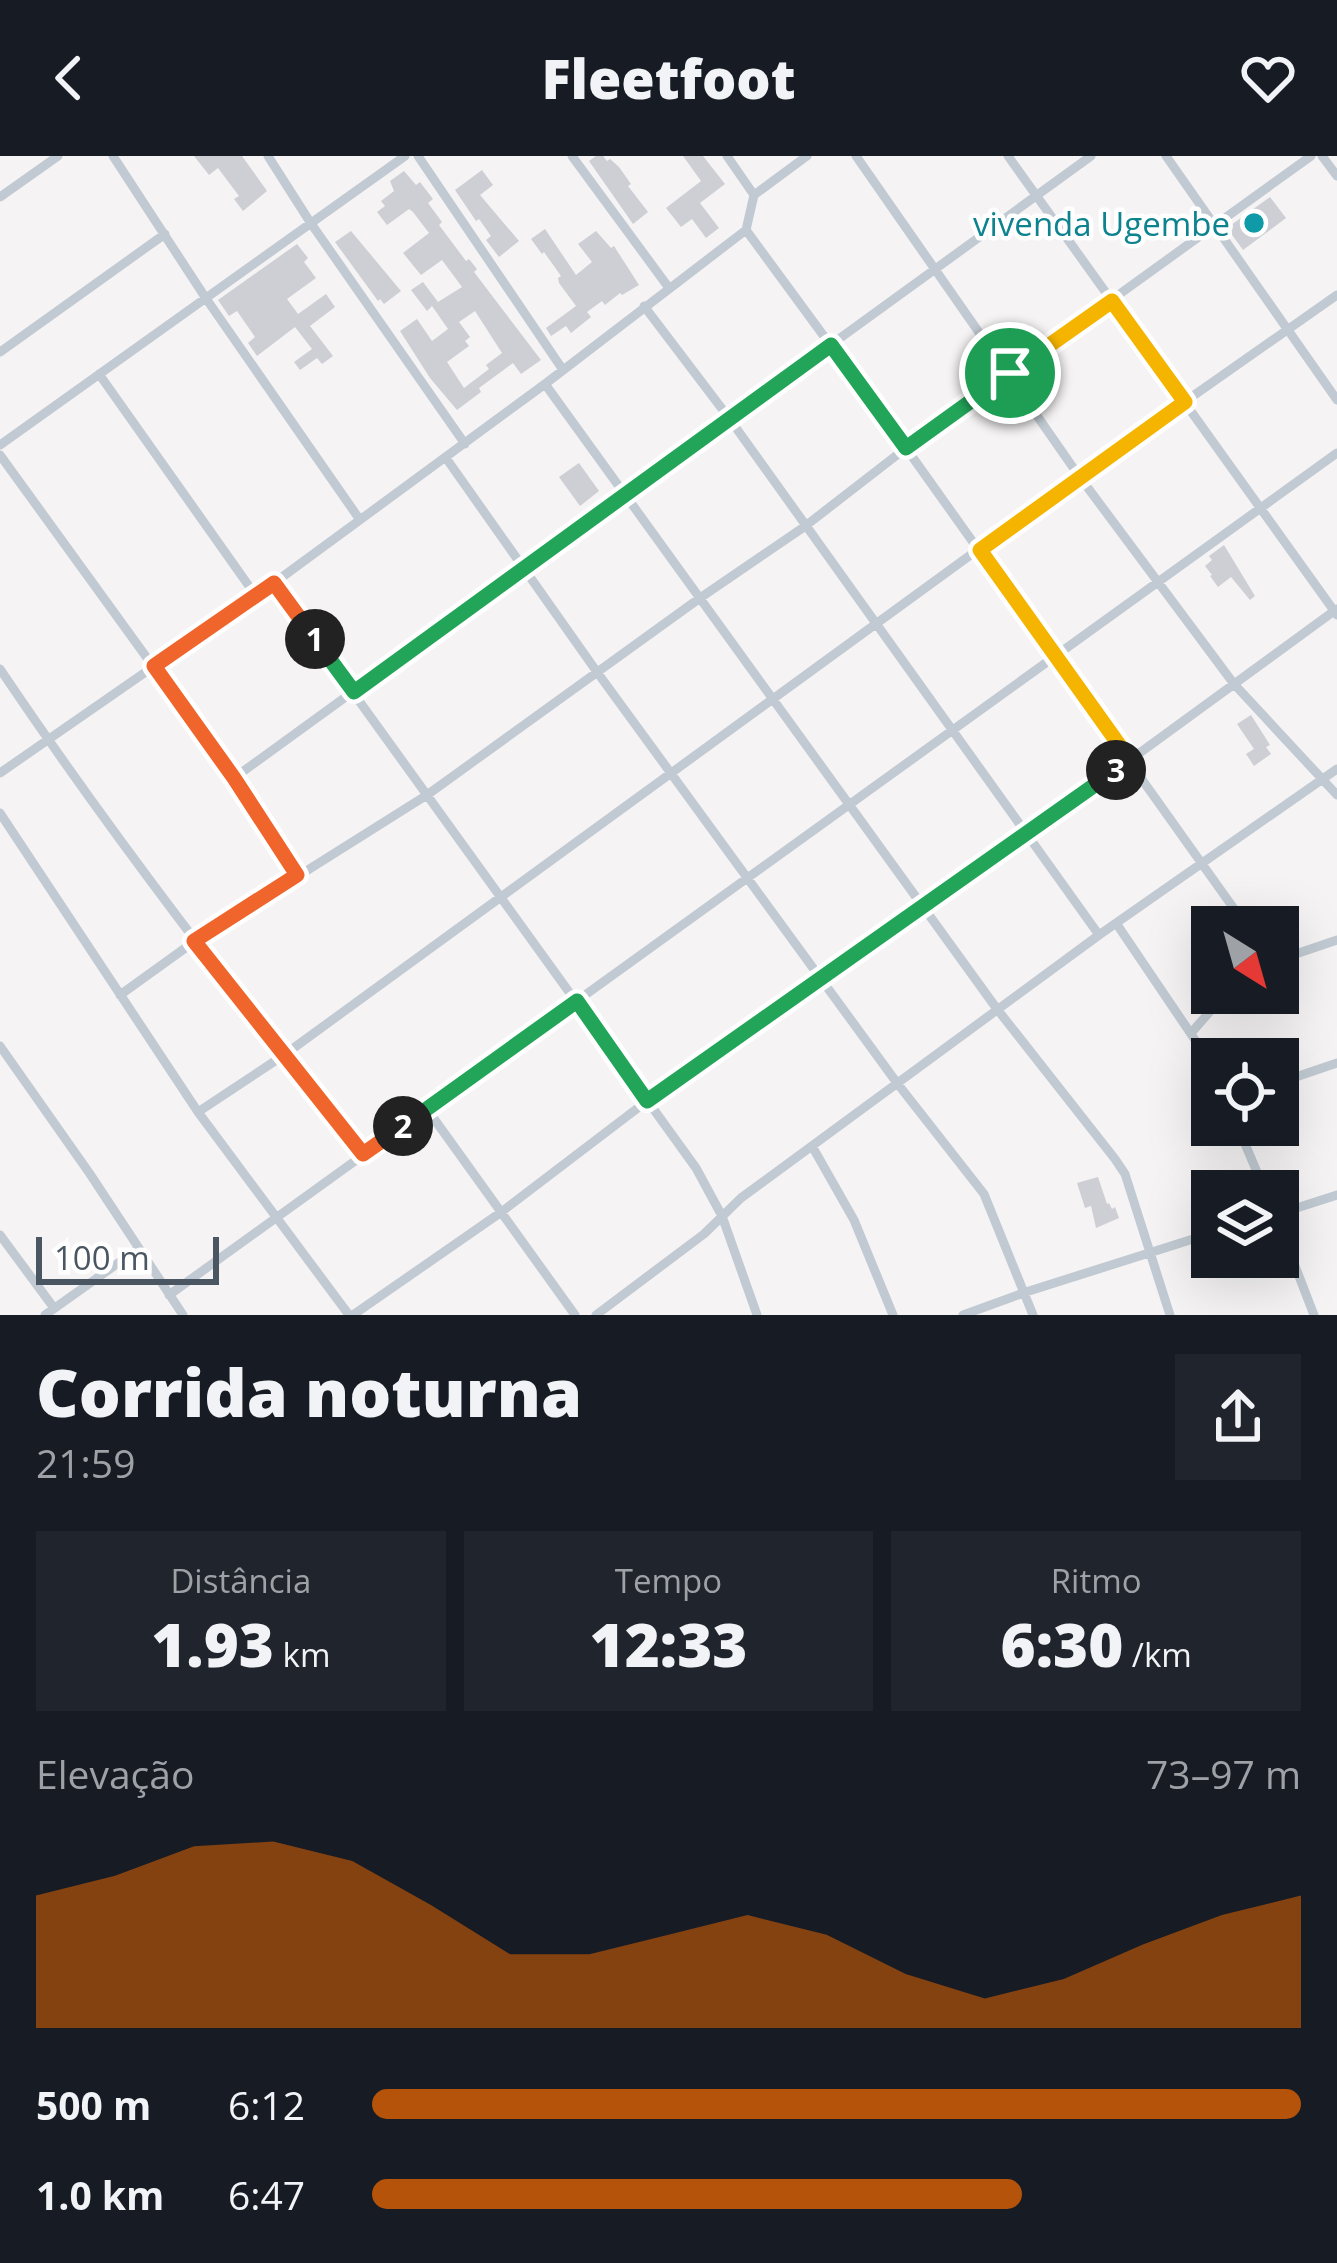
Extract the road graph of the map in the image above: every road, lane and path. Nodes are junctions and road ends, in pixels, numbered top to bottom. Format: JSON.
{"nodes":[{"id":1,"x":58,"y":156,"type":"edge"},
{"id":2,"x":113,"y":156,"type":"edge"},
{"id":3,"x":268,"y":156,"type":"edge"},
{"id":4,"x":405,"y":156,"type":"edge"},
{"id":5,"x":418,"y":156,"type":"edge"},
{"id":6,"x":572,"y":156,"type":"edge"},
{"id":7,"x":727,"y":156,"type":"edge"},
{"id":8,"x":807,"y":156,"type":"edge"},
{"id":9,"x":856,"y":156,"type":"edge"},
{"id":10,"x":1008,"y":156,"type":"edge"},
{"id":11,"x":1091,"y":156,"type":"edge"},
{"id":12,"x":1166,"y":156,"type":"edge"},
{"id":13,"x":1311,"y":156,"type":"edge"},
{"id":14,"x":1322,"y":156,"type":"edge"},
{"id":15,"x":1337,"y":176,"type":"edge"},
{"id":16,"x":754,"y":195,"type":"junction"},
{"id":17,"x":1036,"y":195,"type":"junction"},
{"id":18,"x":0,"y":197,"type":"edge"},
{"id":19,"x":310,"y":222,"type":"junction"},
{"id":20,"x":1216,"y":226,"type":"junction"},
{"id":21,"x":746,"y":230,"type":"junction"},
{"id":22,"x":165,"y":234,"type":"junction"},
{"id":23,"x":934,"y":270,"type":"junction"},
{"id":24,"x":669,"y":288,"type":"junction"},
{"id":25,"x":1337,"y":295,"type":"edge"},
{"id":26,"x":205,"y":297,"type":"junction"},
{"id":27,"x":1112,"y":301,"type":"junction"},
{"id":28,"x":644,"y":306,"type":"junction"},
{"id":29,"x":1290,"y":329,"type":"junction"},
{"id":30,"x":831,"y":345,"type":"junction"},
{"id":31,"x":0,"y":352,"type":"edge"},
{"id":32,"x":563,"y":370,"type":"junction"},
{"id":33,"x":1010,"y":373,"type":"junction"},
{"id":34,"x":99,"y":374,"type":"junction"},
{"id":35,"x":545,"y":384,"type":"junction"},
{"id":36,"x":1337,"y":400,"type":"edge"},
{"id":37,"x":1185,"y":402,"type":"junction"},
{"id":38,"x":729,"y":418,"type":"junction"},
{"id":39,"x":465,"y":444,"type":"junction"},
{"id":40,"x":0,"y":446,"type":"edge"},
{"id":41,"x":906,"y":448,"type":"junction"},
{"id":42,"x":1337,"y":453,"type":"edge"},
{"id":43,"x":0,"y":455,"type":"edge"},
{"id":44,"x":446,"y":458,"type":"junction"},
{"id":45,"x":1079,"y":476,"type":"junction"},
{"id":46,"x":626,"y":494,"type":"junction"},
{"id":47,"x":1260,"y":506,"type":"junction"},
{"id":48,"x":360,"y":520,"type":"junction"},
{"id":49,"x":804,"y":527,"type":"junction"},
{"id":50,"x":980,"y":550,"type":"junction"},
{"id":51,"x":524,"y":570,"type":"junction"},
{"id":52,"x":1157,"y":581,"type":"junction"},
{"id":53,"x":274,"y":583,"type":"junction"},
{"id":54,"x":256,"y":596,"type":"junction"},
{"id":55,"x":700,"y":598,"type":"junction"},
{"id":56,"x":1336,"y":612,"type":"edge"},
{"id":57,"x":878,"y":625,"type":"junction"},
{"id":58,"x":1055,"y":655,"type":"junction"},
{"id":59,"x":154,"y":666,"type":"junction"},
{"id":60,"x":0,"y":669,"type":"edge"},
{"id":61,"x":597,"y":673,"type":"junction"},
{"id":62,"x":1234,"y":684,"type":"junction"},
{"id":63,"x":354,"y":692,"type":"junction"},
{"id":64,"x":774,"y":700,"type":"junction"},
{"id":65,"x":952,"y":729,"type":"junction"},
{"id":66,"x":48,"y":740,"type":"junction"},
{"id":67,"x":1130,"y":760,"type":"junction"},
{"id":68,"x":1337,"y":769,"type":"edge"},
{"id":69,"x":0,"y":773,"type":"edge"},
{"id":70,"x":672,"y":775,"type":"junction"},
{"id":71,"x":234,"y":778,"type":"junction"},
{"id":72,"x":1322,"y":778,"type":"junction"},
{"id":73,"x":427,"y":795,"type":"junction"},
{"id":74,"x":1337,"y":795,"type":"edge"},
{"id":75,"x":850,"y":804,"type":"junction"},
{"id":76,"x":0,"y":813,"type":"edge"},
{"id":77,"x":1024,"y":832,"type":"junction"},
{"id":78,"x":1201,"y":863,"type":"junction"},
{"id":79,"x":297,"y":875,"type":"junction"},
{"id":80,"x":747,"y":878,"type":"junction"},
{"id":81,"x":501,"y":896,"type":"junction"},
{"id":82,"x":923,"y":906,"type":"junction"},
{"id":83,"x":1232,"y":906,"type":"edge"},
{"id":84,"x":1116,"y":923,"type":"junction"},
{"id":85,"x":1099,"y":935,"type":"junction"},
{"id":86,"x":1337,"y":940,"type":"edge"},
{"id":87,"x":194,"y":941,"type":"junction"},
{"id":88,"x":1299,"y":953,"type":"edge"},
{"id":89,"x":822,"y":979,"type":"junction"},
{"id":90,"x":120,"y":994,"type":"junction"},
{"id":91,"x":577,"y":1001,"type":"junction"},
{"id":92,"x":997,"y":1009,"type":"junction"},
{"id":93,"x":1208,"y":1014,"type":"edge"},
{"id":94,"x":1192,"y":1032,"type":"junction"},
{"id":95,"x":1196,"y":1038,"type":"edge"},
{"id":96,"x":0,"y":1046,"type":"edge"},
{"id":97,"x":284,"y":1055,"type":"junction"},
{"id":98,"x":1337,"y":1064,"type":"edge"},
{"id":99,"x":1299,"y":1076,"type":"edge"},
{"id":100,"x":897,"y":1083,"type":"junction"},
{"id":101,"x":647,"y":1101,"type":"junction"},
{"id":102,"x":427,"y":1108,"type":"junction"},
{"id":103,"x":198,"y":1112,"type":"junction"},
{"id":104,"x":812,"y":1146,"type":"junction"},
{"id":105,"x":363,"y":1154,"type":"junction"},
{"id":106,"x":1337,"y":1195,"type":"edge"},
{"id":107,"x":1299,"y":1210,"type":"edge"},
{"id":108,"x":500,"y":1214,"type":"junction"},
{"id":109,"x":276,"y":1216,"type":"junction"},
{"id":110,"x":722,"y":1216,"type":"junction"},
{"id":111,"x":0,"y":1234,"type":"edge"},
{"id":112,"x":1191,"y":1239,"type":"edge"},
{"id":113,"x":138,"y":1249,"type":"junction"},
{"id":114,"x":1150,"y":1252,"type":"junction"},
{"id":115,"x":1299,"y":1275,"type":"edge"},
{"id":116,"x":1025,"y":1292,"type":"junction"},
{"id":117,"x":169,"y":1295,"type":"junction"},
{"id":118,"x":49,"y":1312,"type":"edge"},
{"id":119,"x":183,"y":1315,"type":"edge"},
{"id":120,"x":351,"y":1315,"type":"edge"},
{"id":121,"x":575,"y":1315,"type":"edge"},
{"id":122,"x":596,"y":1315,"type":"edge"},
{"id":123,"x":757,"y":1315,"type":"edge"},
{"id":124,"x":893,"y":1315,"type":"edge"},
{"id":125,"x":963,"y":1315,"type":"edge"},
{"id":126,"x":1033,"y":1315,"type":"edge"},
{"id":127,"x":1170,"y":1315,"type":"edge"},
{"id":128,"x":1314,"y":1315,"type":"edge"}],
"edges":[{"from":1,"to":18,"type":"street"},
{"from":2,"to":22,"type":"street"},
{"from":3,"to":19,"type":"street"},
{"from":4,"to":19,"type":"street"},
{"from":5,"to":32,"type":"street"},
{"from":6,"to":24,"type":"street"},
{"from":7,"to":16,"type":"street"},
{"from":8,"to":16,"type":"street"},
{"from":9,"to":23,"type":"street"},
{"from":10,"to":17,"type":"street"},
{"from":11,"to":17,"type":"street"},
{"from":12,"to":20,"type":"street"},
{"from":13,"to":20,"type":"street"},
{"from":14,"to":15,"type":"street"},
{"from":16,"to":21,"type":"street"},
{"from":17,"to":23,"type":"street"},
{"from":17,"to":27,"type":"street"},
{"from":19,"to":26,"type":"street"},
{"from":19,"to":39,"type":"street"},
{"from":20,"to":27,"type":"street"},
{"from":20,"to":29,"type":"street"},
{"from":21,"to":24,"type":"street"},
{"from":21,"to":30,"type":"street"},
{"from":22,"to":26,"type":"street"},
{"from":22,"to":31,"type":"street"},
{"from":23,"to":30,"type":"street"},
{"from":23,"to":33,"type":"street"},
{"from":24,"to":28,"type":"street"},
{"from":25,"to":29,"type":"street"},
{"from":26,"to":34,"type":"street"},
{"from":26,"to":48,"type":"street"},
{"from":27,"to":33,"type":"street"},
{"from":27,"to":37,"type":"street"},
{"from":28,"to":32,"type":"street"},
{"from":28,"to":38,"type":"street"},
{"from":29,"to":36,"type":"street"},
{"from":29,"to":37,"type":"street"},
{"from":30,"to":38,"type":"street"},
{"from":30,"to":41,"type":"street"},
{"from":32,"to":35,"type":"street"},
{"from":33,"to":41,"type":"street"},
{"from":33,"to":45,"type":"street"},
{"from":34,"to":40,"type":"street"},
{"from":34,"to":54,"type":"street"},
{"from":35,"to":39,"type":"street"},
{"from":35,"to":46,"type":"street"},
{"from":37,"to":45,"type":"street"},
{"from":37,"to":47,"type":"street"},
{"from":38,"to":46,"type":"street"},
{"from":38,"to":49,"type":"street"},
{"from":39,"to":44,"type":"street"},
{"from":41,"to":49,"type":"street"},
{"from":41,"to":50,"type":"street"},
{"from":42,"to":47,"type":"street"},
{"from":43,"to":59,"type":"street"},
{"from":44,"to":48,"type":"street"},
{"from":44,"to":51,"type":"street"},
{"from":45,"to":50,"type":"street"},
{"from":45,"to":52,"type":"street"},
{"from":46,"to":51,"type":"street"},
{"from":46,"to":55,"type":"street"},
{"from":47,"to":52,"type":"street"},
{"from":47,"to":56,"type":"street"},
{"from":48,"to":53,"type":"street"},
{"from":49,"to":55,"type":"street"},
{"from":49,"to":57,"type":"street"},
{"from":50,"to":57,"type":"street"},
{"from":50,"to":58,"type":"street"},
{"from":51,"to":61,"type":"street"},
{"from":51,"to":63,"type":"street"},
{"from":52,"to":58,"type":"street"},
{"from":52,"to":62,"type":"street"},
{"from":53,"to":54,"type":"street"},
{"from":53,"to":63,"type":"street"},
{"from":54,"to":59,"type":"street"},
{"from":55,"to":61,"type":"street"},
{"from":55,"to":64,"type":"street"},
{"from":56,"to":62,"type":"street"},
{"from":57,"to":64,"type":"street"},
{"from":57,"to":65,"type":"street"},
{"from":58,"to":65,"type":"street"},
{"from":58,"to":67,"type":"street"},
{"from":59,"to":66,"type":"street"},
{"from":59,"to":71,"type":"street"},
{"from":60,"to":66,"type":"street"},
{"from":61,"to":70,"type":"street"},
{"from":61,"to":73,"type":"street"},
{"from":62,"to":67,"type":"street"},
{"from":62,"to":72,"type":"street"},
{"from":63,"to":71,"type":"street"},
{"from":63,"to":73,"type":"street"},
{"from":64,"to":70,"type":"street"},
{"from":64,"to":75,"type":"street"},
{"from":65,"to":75,"type":"street"},
{"from":65,"to":77,"type":"street"},
{"from":66,"to":69,"type":"street"},
{"from":66,"to":87,"type":"street"},
{"from":67,"to":77,"type":"street"},
{"from":67,"to":78,"type":"street"},
{"from":68,"to":72,"type":"street"},
{"from":70,"to":80,"type":"street"},
{"from":70,"to":81,"type":"street"},
{"from":71,"to":79,"type":"street"},
{"from":72,"to":74,"type":"street"},
{"from":72,"to":78,"type":"street"},
{"from":73,"to":79,"type":"street"},
{"from":73,"to":81,"type":"street"},
{"from":75,"to":80,"type":"street"},
{"from":75,"to":82,"type":"street"},
{"from":76,"to":90,"type":"street"},
{"from":77,"to":82,"type":"street"},
{"from":77,"to":85,"type":"street"},
{"from":78,"to":83,"type":"street"},
{"from":78,"to":84,"type":"street"},
{"from":79,"to":87,"type":"street"},
{"from":80,"to":89,"type":"street"},
{"from":80,"to":91,"type":"street"},
{"from":81,"to":91,"type":"street"},
{"from":81,"to":97,"type":"street"},
{"from":82,"to":89,"type":"street"},
{"from":82,"to":92,"type":"street"},
{"from":84,"to":85,"type":"street"},
{"from":84,"to":94,"type":"street"},
{"from":85,"to":92,"type":"street"},
{"from":86,"to":88,"type":"street"},
{"from":87,"to":90,"type":"street"},
{"from":87,"to":97,"type":"street"},
{"from":89,"to":100,"type":"street"},
{"from":89,"to":101,"type":"street"},
{"from":90,"to":103,"type":"street"},
{"from":91,"to":101,"type":"street"},
{"from":91,"to":102,"type":"street"},
{"from":92,"to":100,"type":"street"},
{"from":92,"to":114,"type":"street"},
{"from":93,"to":94,"type":"street"},
{"from":94,"to":95,"type":"street"},
{"from":96,"to":113,"type":"street"},
{"from":97,"to":103,"type":"street"},
{"from":97,"to":105,"type":"street"},
{"from":98,"to":99,"type":"street"},
{"from":100,"to":104,"type":"street"},
{"from":100,"to":116,"type":"street"},
{"from":101,"to":108,"type":"street"},
{"from":101,"to":110,"type":"street"},
{"from":102,"to":105,"type":"street"},
{"from":102,"to":108,"type":"street"},
{"from":103,"to":109,"type":"street"},
{"from":104,"to":110,"type":"street"},
{"from":104,"to":124,"type":"street"},
{"from":105,"to":109,"type":"street"},
{"from":106,"to":107,"type":"street"},
{"from":108,"to":120,"type":"street"},
{"from":108,"to":121,"type":"street"},
{"from":109,"to":117,"type":"street"},
{"from":109,"to":120,"type":"street"},
{"from":110,"to":122,"type":"street"},
{"from":110,"to":123,"type":"street"},
{"from":111,"to":118,"type":"street"},
{"from":112,"to":114,"type":"street"},
{"from":113,"to":117,"type":"street"},
{"from":113,"to":118,"type":"street"},
{"from":114,"to":116,"type":"street"},
{"from":114,"to":127,"type":"street"},
{"from":115,"to":128,"type":"street"},
{"from":116,"to":125,"type":"street"},
{"from":116,"to":126,"type":"street"},
{"from":117,"to":119,"type":"street"}]}
